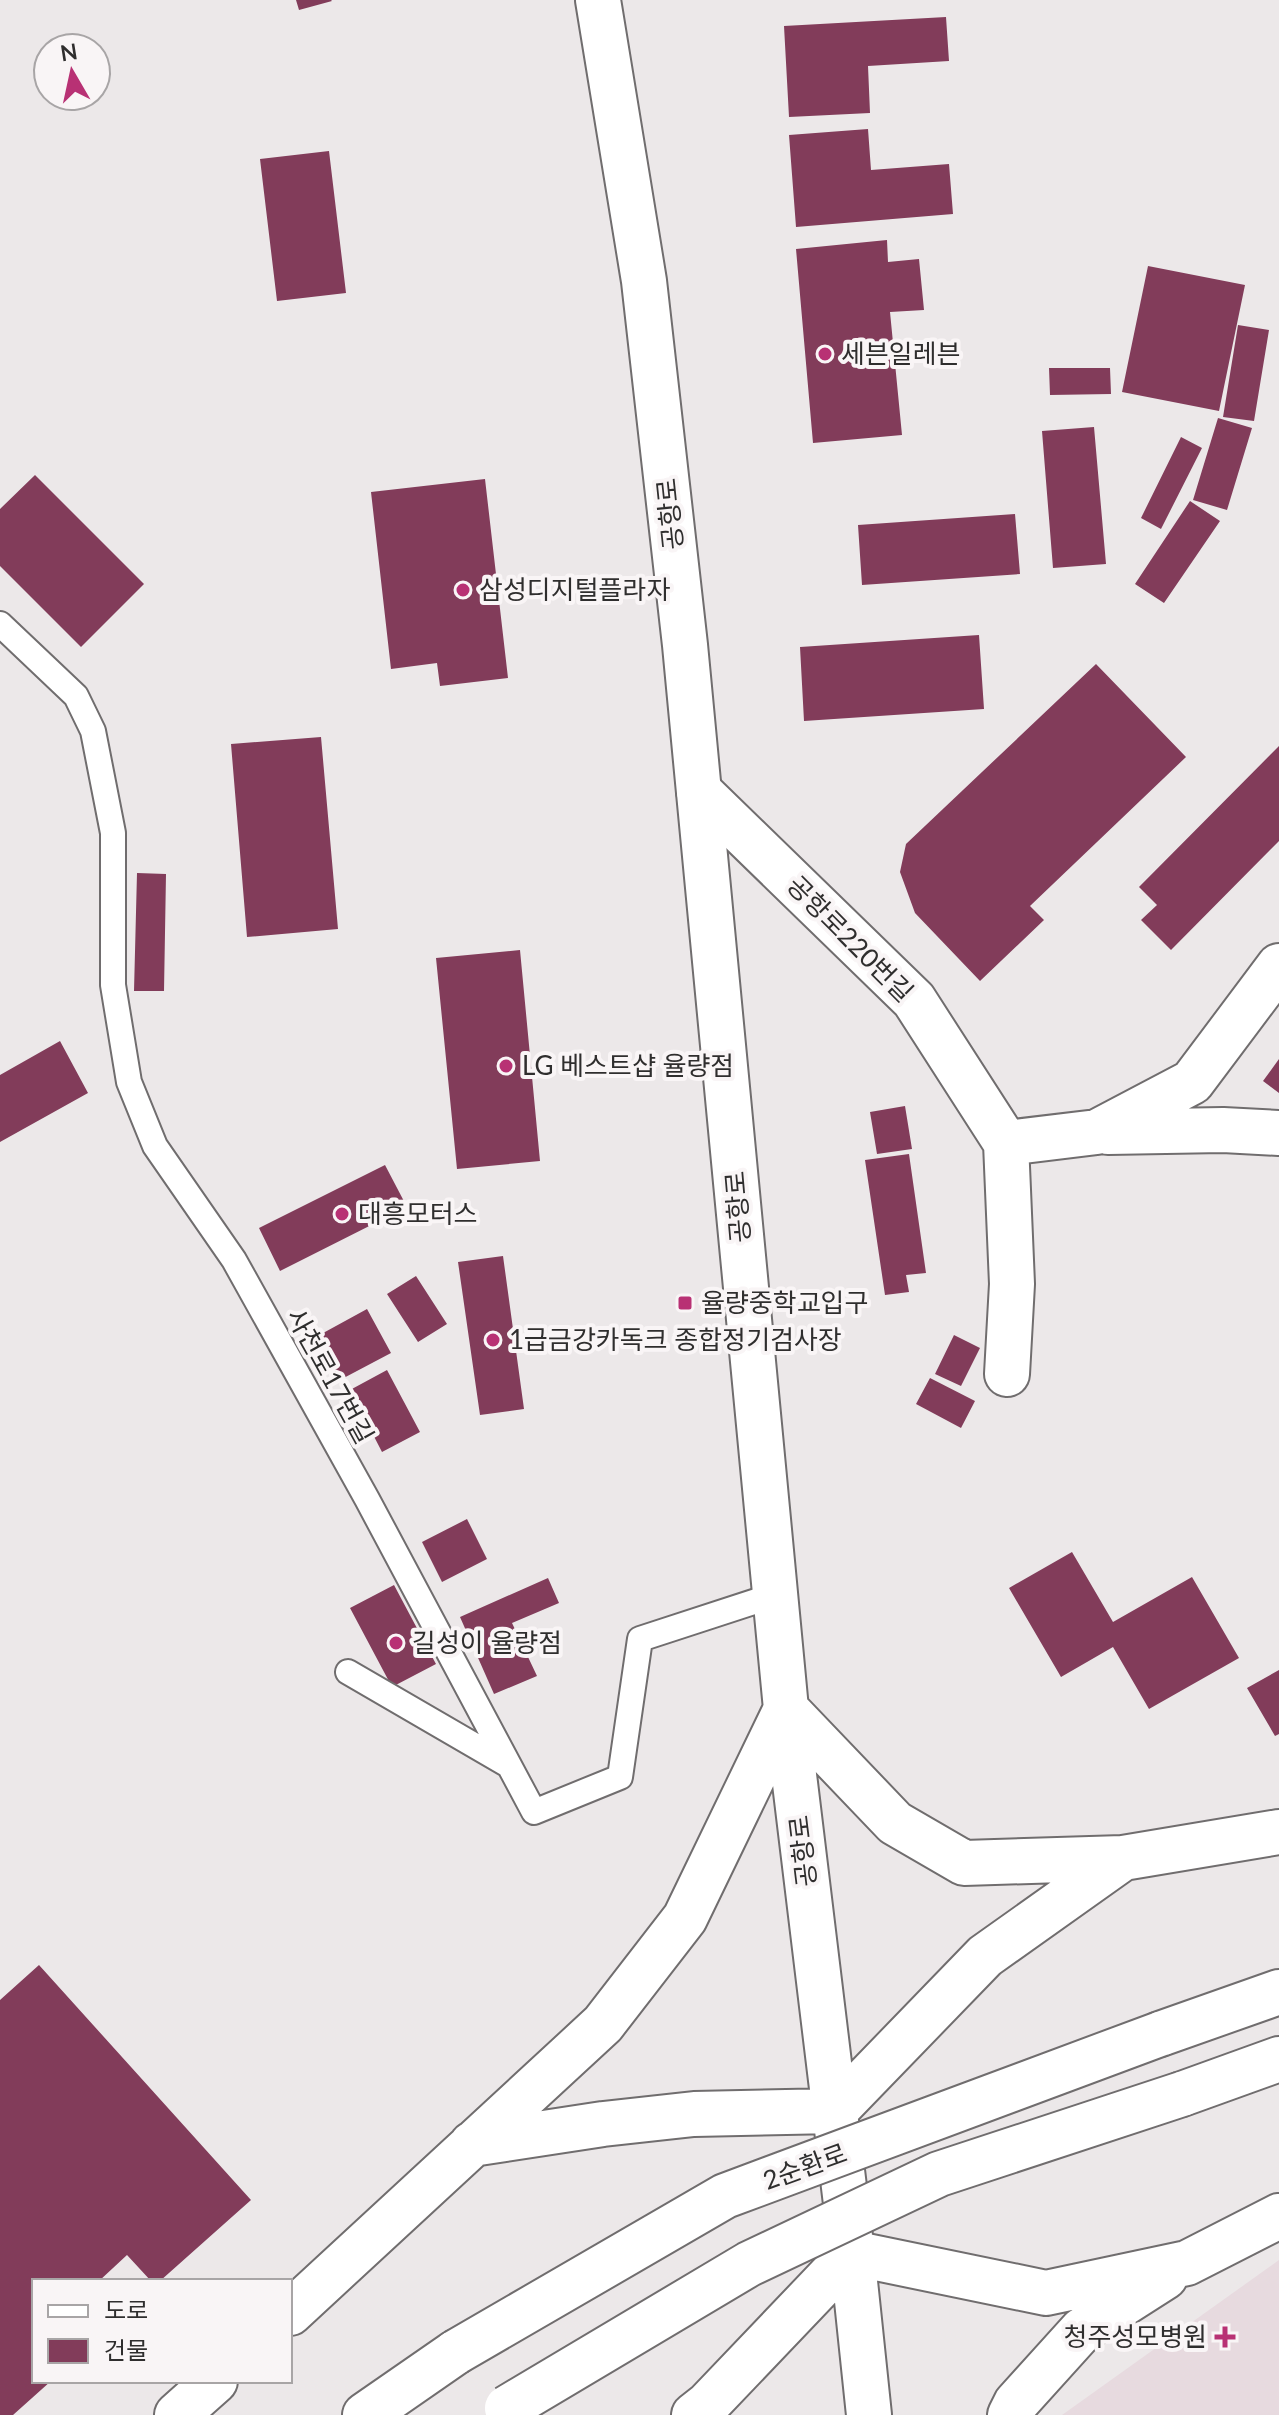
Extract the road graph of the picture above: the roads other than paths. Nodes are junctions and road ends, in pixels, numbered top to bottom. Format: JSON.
{"nodes":[{"id":1,"x":598,"y":0,"type":"edge"},
{"id":2,"x":0,"y":624,"type":"edge"},
{"id":3,"x":699,"y":791,"type":"junction"},
{"id":4,"x":1279,"y":966,"type":"edge"},
{"id":5,"x":1097,"y":1132,"type":"junction"},
{"id":6,"x":1279,"y":1133,"type":"edge"},
{"id":7,"x":1006,"y":1143,"type":"junction"},
{"id":8,"x":1007,"y":1374,"type":"dead end"},
{"id":9,"x":775,"y":1595,"type":"junction"},
{"id":10,"x":348,"y":1672,"type":"dead end"},
{"id":11,"x":786,"y":1709,"type":"junction"},
{"id":12,"x":508,"y":1765,"type":"junction"},
{"id":13,"x":1279,"y":1832,"type":"edge"},
{"id":14,"x":1123,"y":1858,"type":"junction"},
{"id":15,"x":1279,"y":1992,"type":"edge"},
{"id":16,"x":1279,"y":2059,"type":"edge"},
{"id":17,"x":835,"y":2111,"type":"junction"},
{"id":18,"x":472,"y":2144,"type":"junction"},
{"id":19,"x":1279,"y":2216,"type":"edge"},
{"id":20,"x":852,"y":2253,"type":"junction"},
{"id":21,"x":1187,"y":2263,"type":"junction"},
{"id":22,"x":292,"y":2311,"type":"edge"},
{"id":23,"x":213,"y":2383,"type":"edge"},
{"id":24,"x":502,"y":2412,"type":"edge"},
{"id":25,"x":177,"y":2415,"type":"edge"},
{"id":26,"x":365,"y":2415,"type":"edge"},
{"id":27,"x":694,"y":2415,"type":"edge"},
{"id":28,"x":869,"y":2415,"type":"edge"},
{"id":29,"x":1010,"y":2415,"type":"edge"}],
"edges":[{"from":1,"to":3,"type":"street","name":"공항로"},
{"from":2,"to":12,"type":"lane","name":"사천로17번길"},
{"from":3,"to":7,"type":"street","name":"공항로220번길"},
{"from":3,"to":9,"type":"street","name":"공항로"},
{"from":4,"to":5,"type":"street"},
{"from":5,"to":6,"type":"street"},
{"from":5,"to":7,"type":"street"},
{"from":7,"to":8,"type":"street"},
{"from":9,"to":11,"type":"street","name":"공항로"},
{"from":9,"to":12,"type":"lane","name":"사천로17번길"},
{"from":10,"to":12,"type":"lane"},
{"from":11,"to":14,"type":"street"},
{"from":11,"to":17,"type":"street","name":"공항로"},
{"from":11,"to":18,"type":"street"},
{"from":13,"to":14,"type":"street"},
{"from":14,"to":17,"type":"street"},
{"from":15,"to":26,"type":"street","name":"2순환로","bridge":true},
{"from":16,"to":24,"type":"street","bridge":true},
{"from":17,"to":18,"type":"street"},
{"from":17,"to":20,"type":"street","name":"공항로"},
{"from":18,"to":22,"type":"street"},
{"from":19,"to":21,"type":"street"},
{"from":20,"to":21,"type":"street"},
{"from":20,"to":27,"type":"street"},
{"from":20,"to":28,"type":"street","name":"공항로"},
{"from":21,"to":29,"type":"street"},
{"from":23,"to":25,"type":"street"}]}
